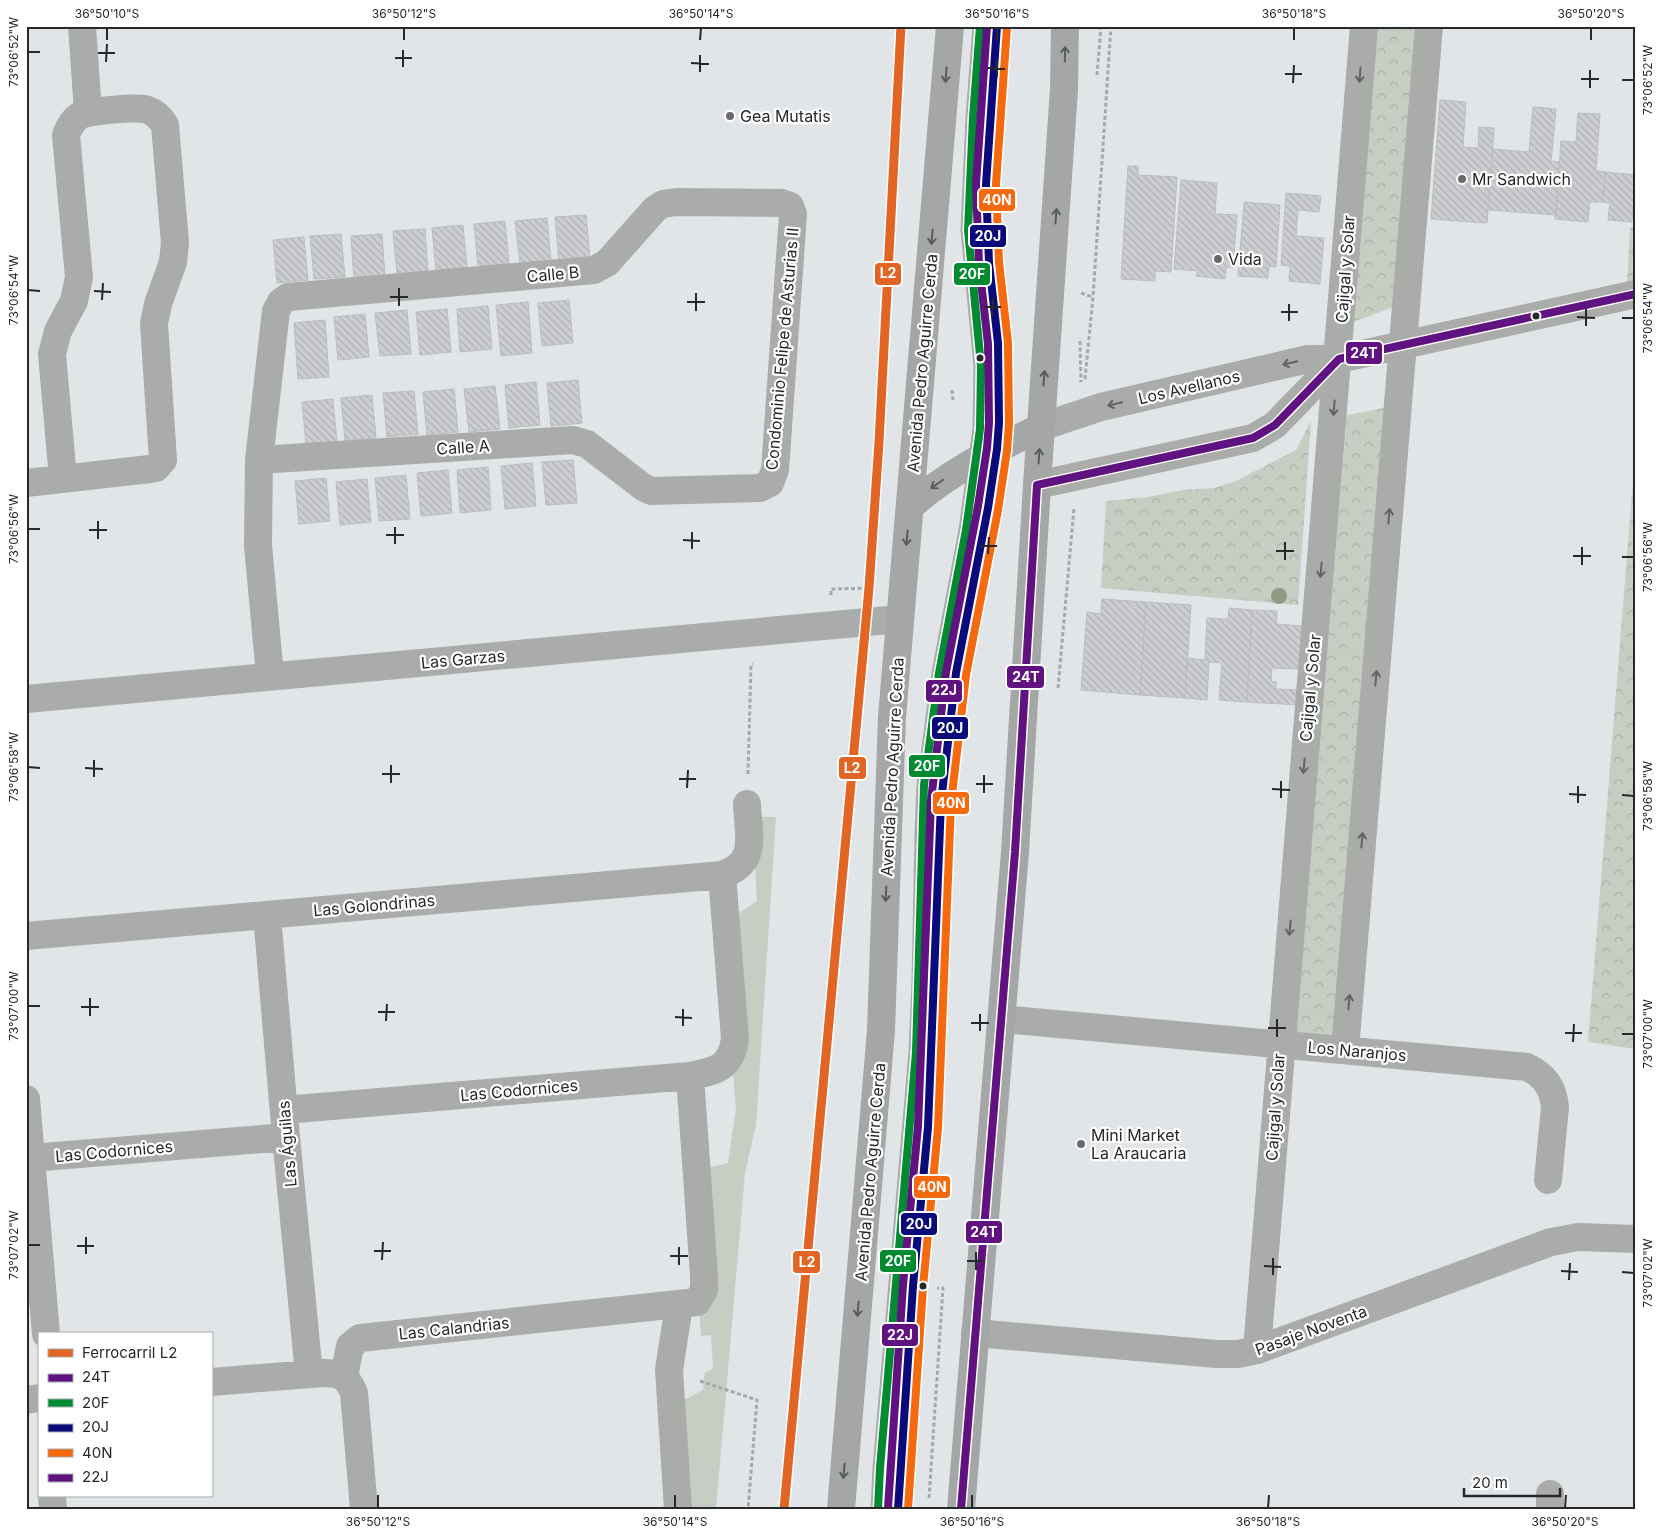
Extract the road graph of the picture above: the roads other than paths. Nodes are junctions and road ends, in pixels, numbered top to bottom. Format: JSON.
{"nodes":[{"id":1,"x":82,"y":26,"type":"edge"},
{"id":2,"x":950,"y":26,"type":"edge"},
{"id":3,"x":980,"y":26,"type":"edge"},
{"id":4,"x":997,"y":26,"type":"edge"},
{"id":5,"x":1065,"y":26,"type":"edge"},
{"id":6,"x":1364,"y":26,"type":"edge"},
{"id":7,"x":1429,"y":26,"type":"edge"},
{"id":8,"x":88,"y":112,"type":"junction"},
{"id":9,"x":793,"y":214,"type":"joint"},
{"id":10,"x":1636,"y":294,"type":"edge"},
{"id":11,"x":1404,"y":345,"type":"junction"},
{"id":12,"x":1338,"y":359,"type":"junction"},
{"id":13,"x":1041,"y":426,"type":"junction"},
{"id":14,"x":987,"y":454,"type":"junction"},
{"id":15,"x":259,"y":460,"type":"junction"},
{"id":16,"x":63,"y":479,"type":"junction"},
{"id":17,"x":26,"y":483,"type":"edge"},
{"id":18,"x":1037,"y":485,"type":"junction"},
{"id":19,"x":651,"y":491,"type":"joint"},
{"id":20,"x":910,"y":507,"type":"junction"},
{"id":21,"x":900,"y":619,"type":"junction"},
{"id":22,"x":270,"y":676,"type":"junction"},
{"id":23,"x":26,"y":699,"type":"edge"},
{"id":24,"x":747,"y":804,"type":"road end"},
{"id":25,"x":722,"y":875,"type":"junction"},
{"id":26,"x":267,"y":915,"type":"junction"},
{"id":27,"x":26,"y":936,"type":"edge"},
{"id":28,"x":1002,"y":1019,"type":"junction"},
{"id":29,"x":1280,"y":1044,"type":"junction"},
{"id":30,"x":1345,"y":1050,"type":"junction"},
{"id":31,"x":690,"y":1076,"type":"junction"},
{"id":32,"x":26,"y":1099,"type":"edge"},
{"id":33,"x":284,"y":1110,"type":"junction"},
{"id":34,"x":286,"y":1137,"type":"junction"},
{"id":35,"x":31,"y":1158,"type":"junction"},
{"id":36,"x":1548,"y":1180,"type":"dead end"},
{"id":37,"x":30,"y":1190,"type":"edge"},
{"id":38,"x":1636,"y":1239,"type":"edge"},
{"id":39,"x":679,"y":1305,"type":"junction"},
{"id":40,"x":46,"y":1332,"type":"edge"},
{"id":41,"x":975,"y":1333,"type":"junction"},
{"id":42,"x":1257,"y":1350,"type":"junction"},
{"id":43,"x":309,"y":1374,"type":"junction"},
{"id":44,"x":344,"y":1377,"type":"junction"},
{"id":45,"x":212,"y":1382,"type":"edge"},
{"id":46,"x":364,"y":1509,"type":"edge"},
{"id":47,"x":678,"y":1509,"type":"edge"},
{"id":48,"x":841,"y":1509,"type":"edge"},
{"id":49,"x":878,"y":1509,"type":"edge"},
{"id":50,"x":898,"y":1509,"type":"edge"},
{"id":51,"x":961,"y":1509,"type":"edge"}],
"edges":[{"from":1,"to":8,"type":"street"},
{"from":2,"to":20,"type":"highway","name":"Avenida Pedro Aguirre Cerda","one_way":true},
{"from":3,"to":14,"type":"lane"},
{"from":4,"to":14,"type":"lane"},
{"from":13,"to":5,"type":"highway","one_way":true},
{"from":6,"to":12,"type":"street","name":"Cajigal y Solar","one_way":true},
{"from":7,"to":11,"type":"street"},
{"from":8,"to":16,"type":"street"},
{"from":8,"to":16,"type":"street"},
{"from":9,"to":15,"type":"street","name":"Calle B"},
{"from":9,"to":19,"type":"street","name":"Condominio Felipe de Asturias II"},
{"from":10,"to":11,"type":"street","name":"Los Avellanos"},
{"from":11,"to":12,"type":"street","name":"Los Avellanos"},
{"from":30,"to":11,"type":"street","one_way":true},
{"from":12,"to":13,"type":"street","name":"Los Avellanos","one_way":true},
{"from":12,"to":18,"type":"street"},
{"from":12,"to":29,"type":"street","name":"Cajigal y Solar","one_way":true},
{"from":13,"to":14,"type":"highway"},
{"from":18,"to":13,"type":"highway","one_way":true},
{"from":14,"to":20,"type":"highway","one_way":true},
{"from":14,"to":49,"type":"lane"},
{"from":14,"to":50,"type":"lane"},
{"from":15,"to":19,"type":"street","name":"Calle A"},
{"from":15,"to":22,"type":"street"},
{"from":16,"to":17,"type":"street"},
{"from":18,"to":28,"type":"highway"},
{"from":20,"to":21,"type":"highway","name":"Avenida Pedro Aguirre Cerda","one_way":true},
{"from":21,"to":22,"type":"street","name":"Las Garzas"},
{"from":21,"to":48,"type":"highway","name":"Avenida Pedro Aguirre Cerda","one_way":true},
{"from":22,"to":23,"type":"street","name":"Las Garzas"},
{"from":24,"to":25,"type":"street"},
{"from":25,"to":26,"type":"street","name":"Las Golondrinas"},
{"from":25,"to":31,"type":"street","name":"Las Codornices"},
{"from":26,"to":27,"type":"street","name":"Las Golondrinas"},
{"from":26,"to":33,"type":"street","name":"Las Águilas"},
{"from":28,"to":29,"type":"street","name":"Los Naranjos"},
{"from":28,"to":41,"type":"highway"},
{"from":29,"to":30,"type":"street","name":"Los Naranjos"},
{"from":29,"to":42,"type":"street","name":"Cajigal y Solar"},
{"from":30,"to":36,"type":"street","name":"Los Naranjos"},
{"from":31,"to":33,"type":"street","name":"Las Codornices"},
{"from":31,"to":39,"type":"street","name":"Las Calandrias"},
{"from":32,"to":35,"type":"street"},
{"from":33,"to":34,"type":"street","name":"Las Águilas"},
{"from":34,"to":35,"type":"street","name":"Las Codornices"},
{"from":34,"to":43,"type":"street","name":"Las Águilas"},
{"from":35,"to":37,"type":"street"},
{"from":37,"to":40,"type":"street"},
{"from":38,"to":42,"type":"street","name":"Pasaje Noventa"},
{"from":39,"to":44,"type":"street","name":"Las Calandrias"},
{"from":39,"to":47,"type":"street"},
{"from":41,"to":42,"type":"street","name":"Pasaje Noventa"},
{"from":41,"to":51,"type":"highway"},
{"from":43,"to":44,"type":"street"},
{"from":43,"to":45,"type":"street"},
{"from":44,"to":46,"type":"street"}]}
